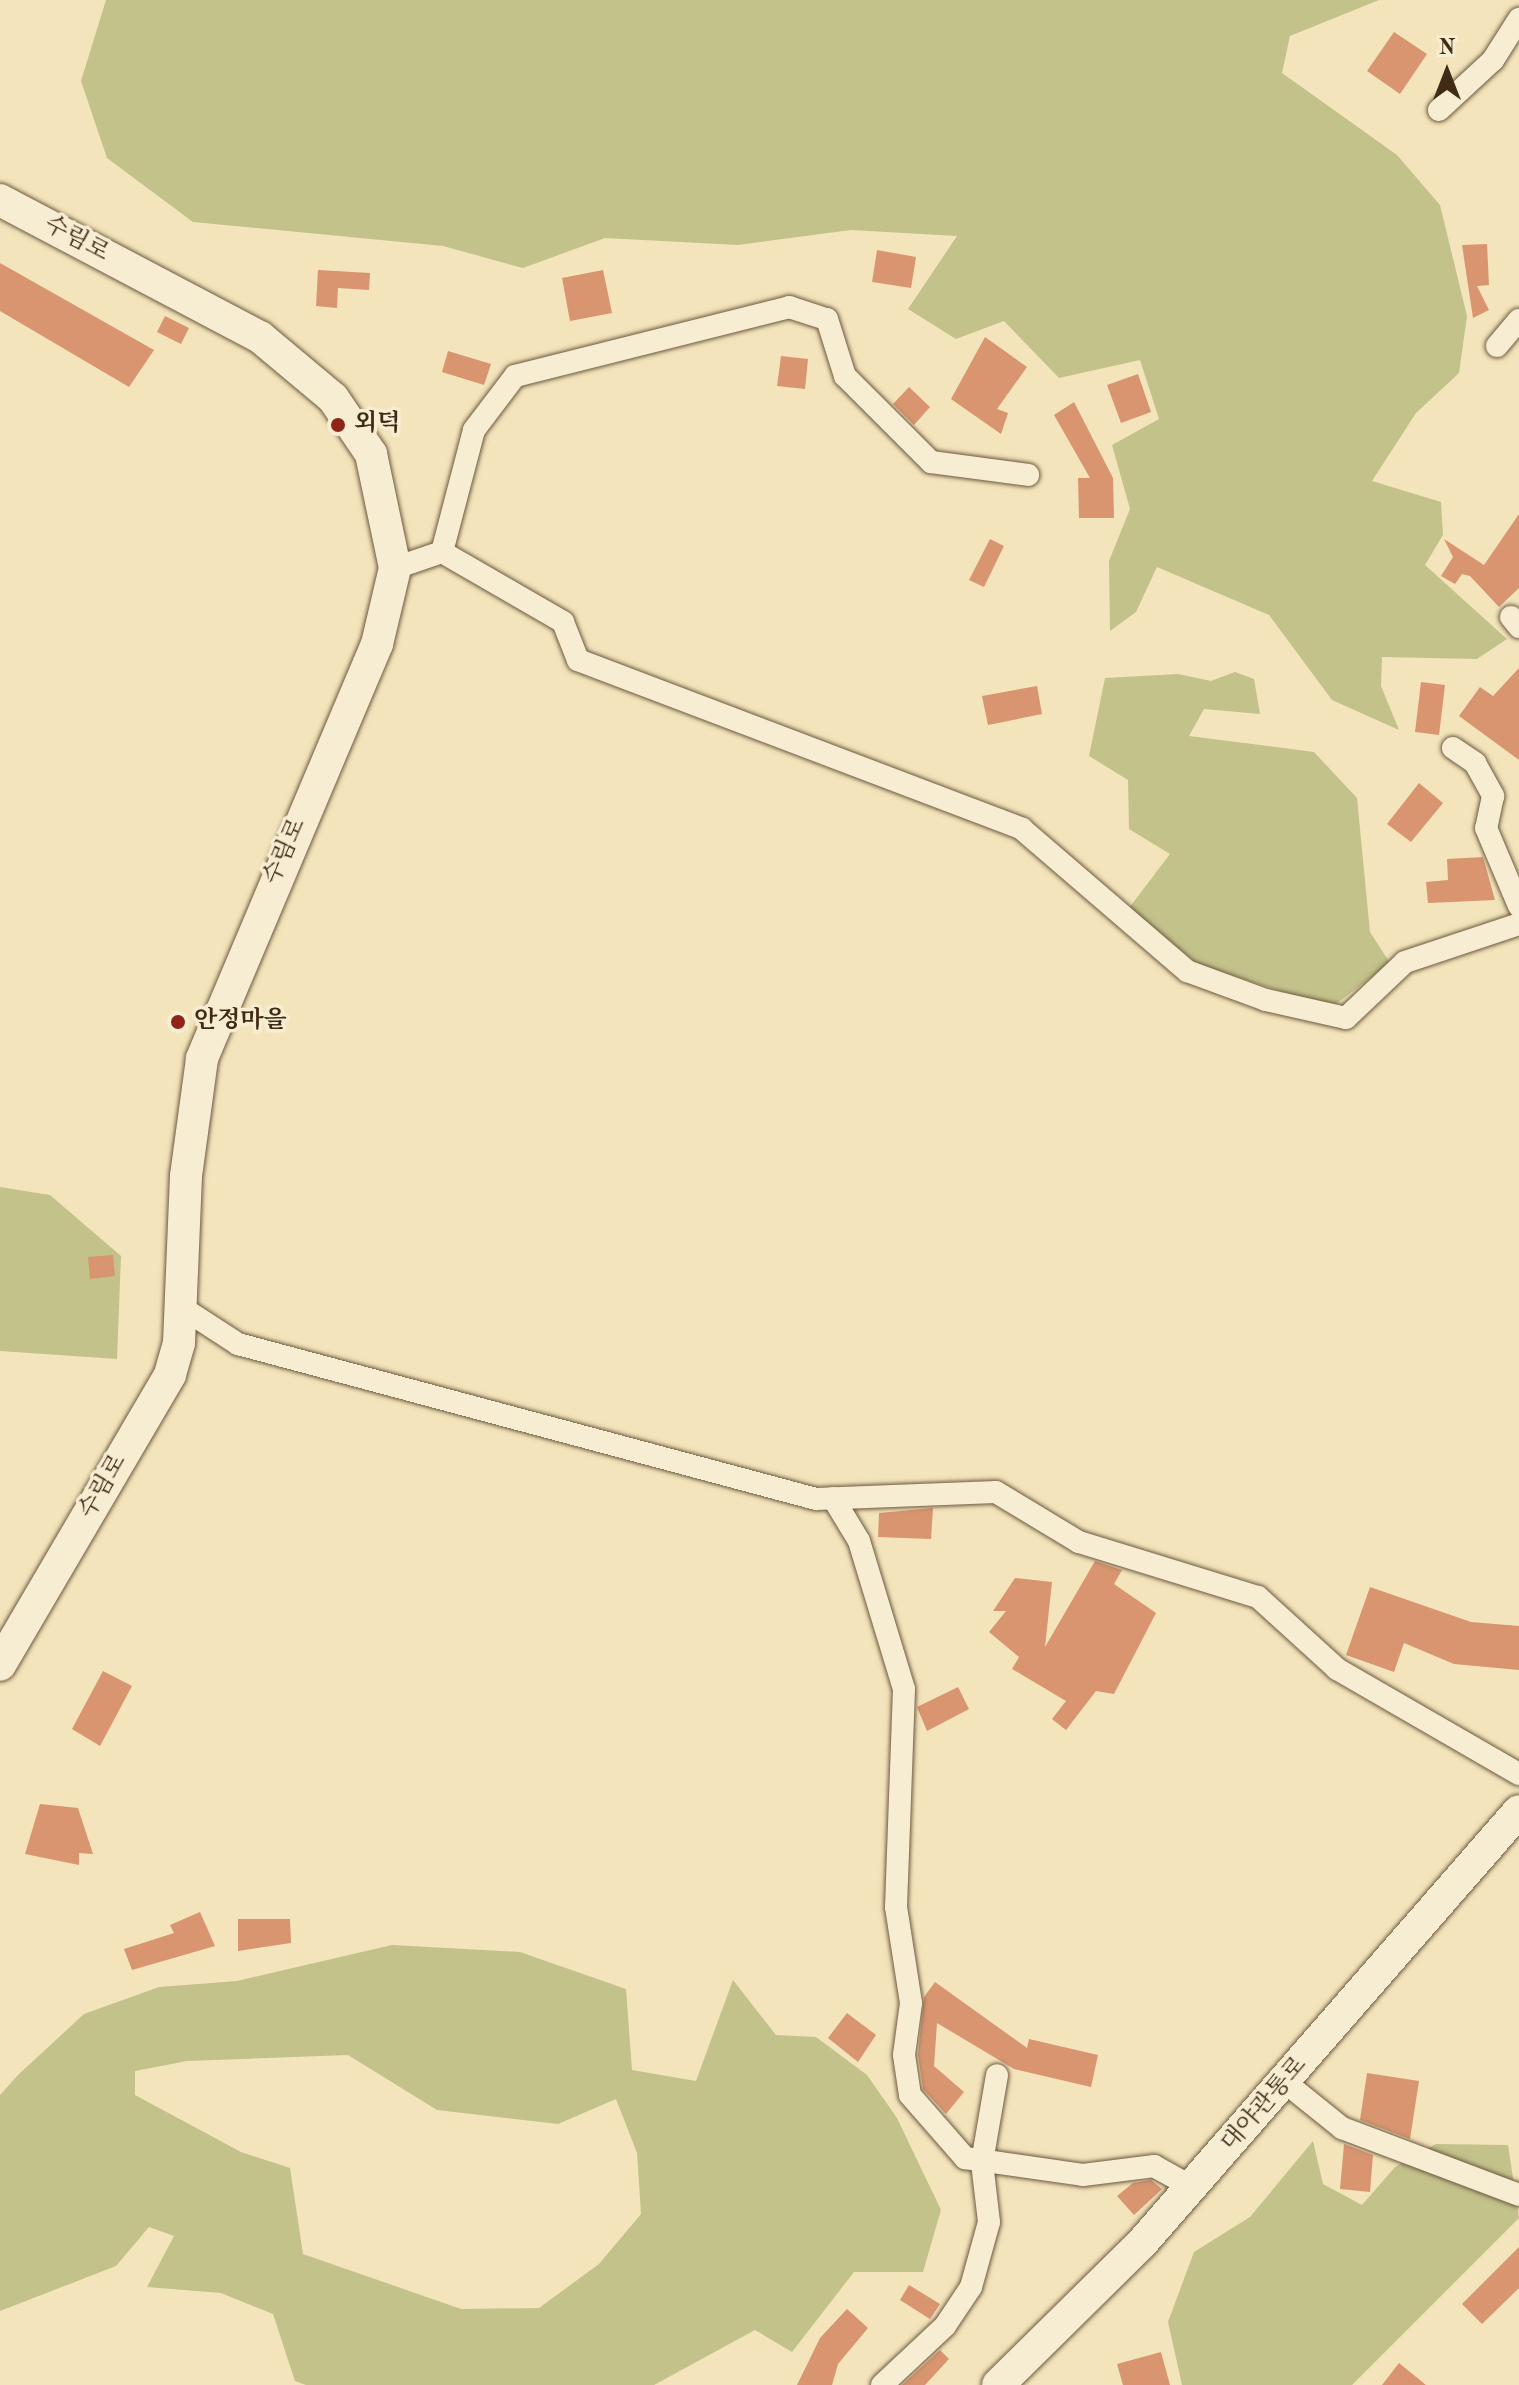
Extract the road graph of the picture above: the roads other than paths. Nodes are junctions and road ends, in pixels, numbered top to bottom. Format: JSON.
{"nodes":[{"id":1,"x":1519,"y":19,"type":"edge"},
{"id":2,"x":1439,"y":110,"type":"dead end"},
{"id":3,"x":0,"y":200,"type":"edge"},
{"id":4,"x":1519,"y":320,"type":"edge"},
{"id":5,"x":1497,"y":346,"type":"dead end"},
{"id":6,"x":1028,"y":475,"type":"dead end"},
{"id":7,"x":442,"y":552,"type":"junction"},
{"id":8,"x":395,"y":568,"type":"junction"},
{"id":9,"x":1453,"y":748,"type":"dead end"},
{"id":10,"x":1519,"y":906,"type":"edge"},
{"id":11,"x":1519,"y":924,"type":"edge"},
{"id":12,"x":181,"y":1307,"type":"junction"},
{"id":13,"x":833,"y":1498,"type":"junction"},
{"id":14,"x":0,"y":1665,"type":"edge"},
{"id":15,"x":1519,"y":1774,"type":"edge"},
{"id":16,"x":1519,"y":1811,"type":"edge"},
{"id":17,"x":997,"y":2075,"type":"dead end"},
{"id":18,"x":1286,"y":2083,"type":"junction"},
{"id":19,"x":982,"y":2162,"type":"junction"},
{"id":20,"x":1192,"y":2187,"type":"junction"},
{"id":21,"x":1519,"y":2195,"type":"edge"},
{"id":22,"x":882,"y":2385,"type":"edge"},
{"id":23,"x":998,"y":2385,"type":"edge"}],
"edges":[{"from":1,"to":2,"type":"street"},
{"from":3,"to":8,"type":"main road","name":"수림로"},
{"from":4,"to":5,"type":"street"},
{"from":6,"to":7,"type":"street"},
{"from":7,"to":8,"type":"street"},
{"from":7,"to":11,"type":"street"},
{"from":8,"to":12,"type":"main road","name":"수림로"},
{"from":9,"to":10,"type":"street"},
{"from":12,"to":13,"type":"street"},
{"from":12,"to":14,"type":"main road","name":"수림로"},
{"from":13,"to":15,"type":"street"},
{"from":13,"to":19,"type":"street"},
{"from":16,"to":18,"type":"main road","name":"대야관통로"},
{"from":17,"to":19,"type":"street"},
{"from":18,"to":20,"type":"main road","name":"대야관통로"},
{"from":18,"to":21,"type":"street"},
{"from":19,"to":20,"type":"street"},
{"from":19,"to":22,"type":"street"},
{"from":20,"to":23,"type":"main road","name":"대야관통로"}]}
